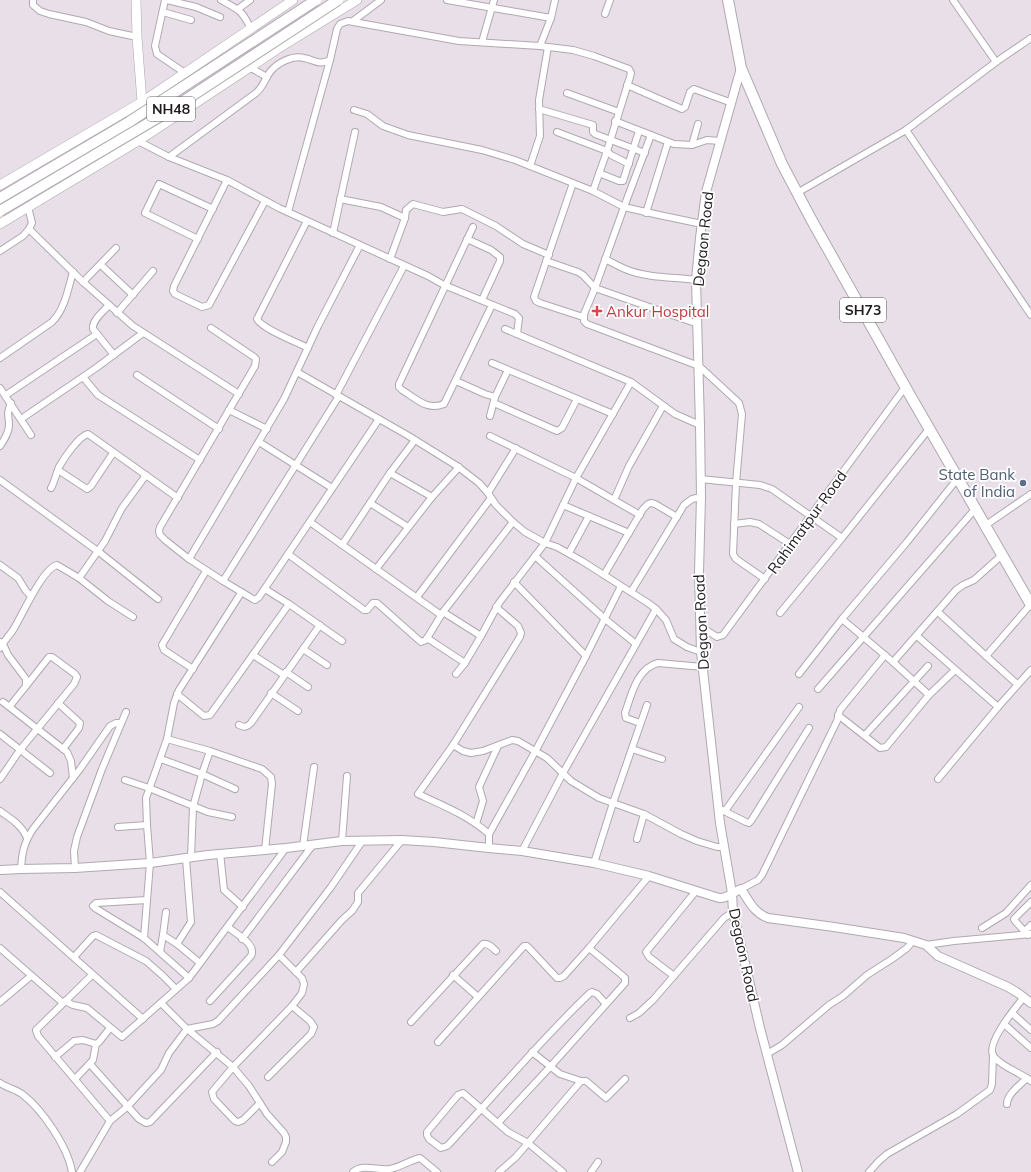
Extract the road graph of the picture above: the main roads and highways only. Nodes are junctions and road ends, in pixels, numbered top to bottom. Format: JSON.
{"nodes":[{"id":1,"x":136,"y":0,"type":"edge"},
{"id":2,"x":293,"y":0,"type":"edge"},
{"id":3,"x":316,"y":0,"type":"edge"},
{"id":4,"x":338,"y":0,"type":"edge"},
{"id":5,"x":357,"y":0,"type":"edge"},
{"id":6,"x":728,"y":0,"type":"edge"},
{"id":7,"x":142,"y":102,"type":"junction"},
{"id":8,"x":121,"y":114,"type":"junction"},
{"id":9,"x":138,"y":140,"type":"junction"},
{"id":10,"x":0,"y":185,"type":"edge"},
{"id":11,"x":0,"y":198,"type":"edge"},
{"id":12,"x":0,"y":211,"type":"edge"},
{"id":13,"x":0,"y":224,"type":"edge"},
{"id":14,"x":1031,"y":605,"type":"edge"}],
"edges":[{"from":1,"to":7,"type":"main road"},
{"from":2,"to":7,"type":"main road"},
{"from":3,"to":11,"type":"main road","number":"NH48","bridge":true},
{"from":4,"to":12,"type":"main road","number":"NH48","bridge":true},
{"from":5,"to":9,"type":"main road"},
{"from":6,"to":14,"type":"main road","number":"SH73"},
{"from":7,"to":8,"type":"main road"},
{"from":8,"to":9,"type":"main road"},
{"from":8,"to":10,"type":"main road"},
{"from":9,"to":13,"type":"main road"}]}
